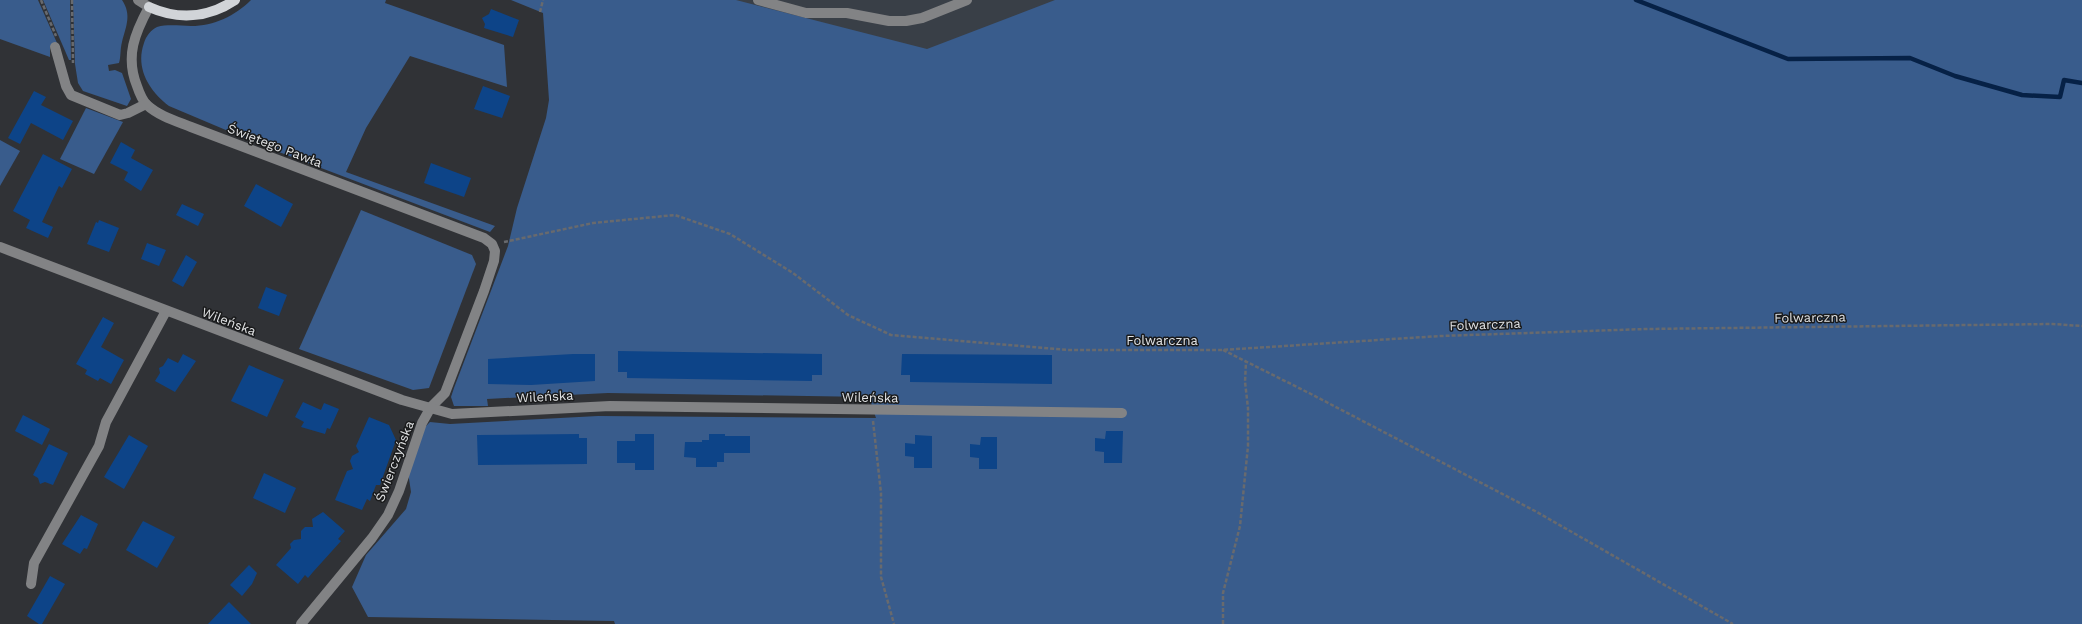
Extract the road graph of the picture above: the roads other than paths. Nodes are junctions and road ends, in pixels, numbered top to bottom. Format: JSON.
{"nodes":[{"id":1,"x":138,"y":0,"type":"edge"},
{"id":2,"x":235,"y":0,"type":"edge"},
{"id":3,"x":758,"y":0,"type":"edge"},
{"id":4,"x":967,"y":0,"type":"edge"},
{"id":5,"x":149,"y":7,"type":"junction"},
{"id":6,"x":56,"y":42,"type":"road end"},
{"id":7,"x":146,"y":104,"type":"junction"},
{"id":8,"x":492,"y":244,"type":"joint"},
{"id":9,"x":0,"y":247,"type":"edge"},
{"id":10,"x":166,"y":311,"type":"junction"},
{"id":11,"x":431,"y":407,"type":"junction"},
{"id":12,"x":1122,"y":413,"type":"dead end"},
{"id":13,"x":31,"y":584,"type":"dead end"},
{"id":14,"x":301,"y":624,"type":"edge"}],
"edges":[{"from":1,"to":5,"type":"street"},
{"from":2,"to":5,"type":"main road"},
{"from":3,"to":4,"type":"street"},
{"from":5,"to":7,"type":"street"},
{"from":6,"to":7,"type":"street"},
{"from":7,"to":8,"type":"street","name":"Świętego Pawła"},
{"from":8,"to":11,"type":"street","name":"Świerczyńska"},
{"from":9,"to":10,"type":"street","name":"Wileńska"},
{"from":10,"to":11,"type":"street","name":"Wileńska"},
{"from":10,"to":13,"type":"street"},
{"from":11,"to":12,"type":"street","name":"Wileńska"},
{"from":11,"to":14,"type":"street","name":"Świerczyńska"}]}
